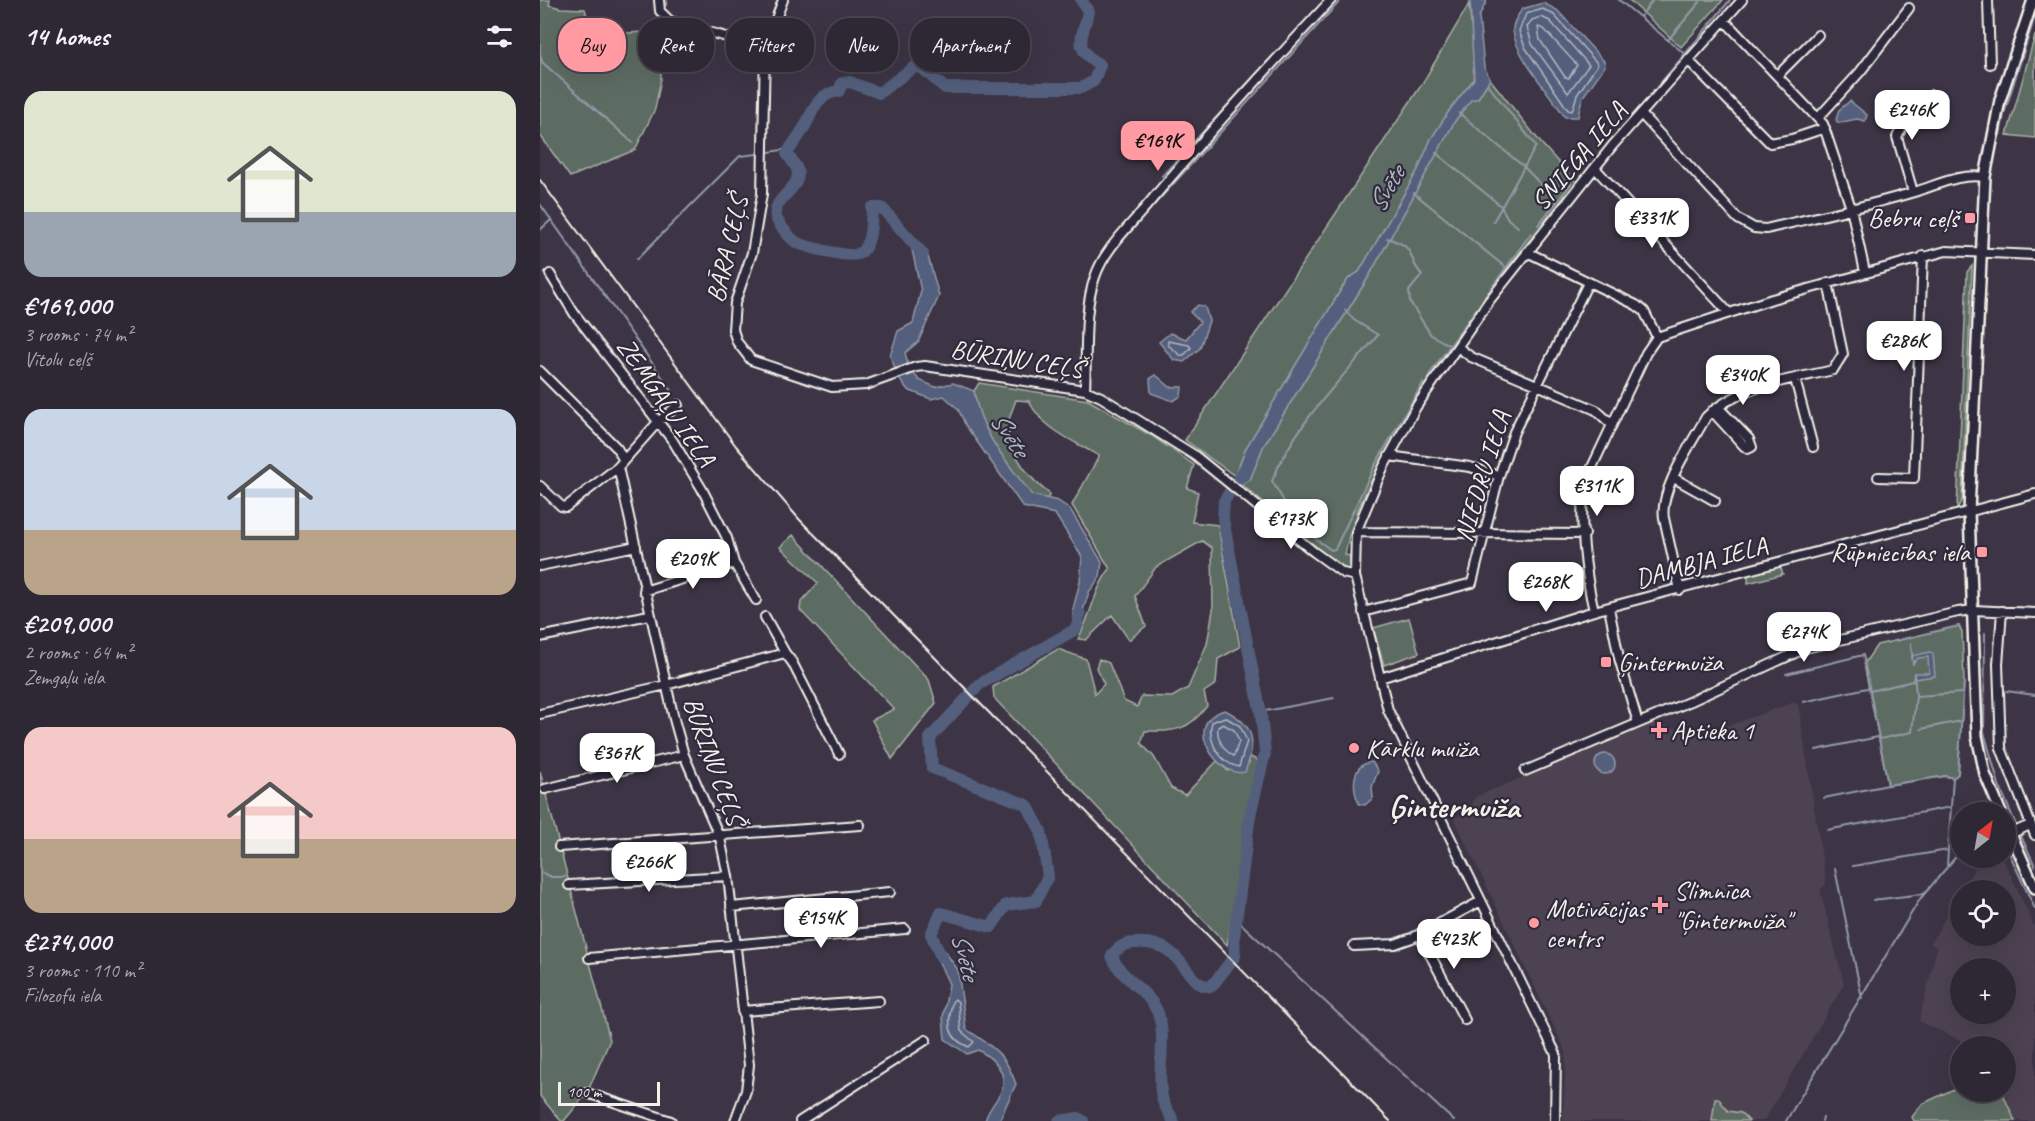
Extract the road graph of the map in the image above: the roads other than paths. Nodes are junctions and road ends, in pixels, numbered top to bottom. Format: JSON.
{"nodes":[{"id":1,"x":659,"y":0,"type":"edge"},
{"id":2,"x":783,"y":0,"type":"edge"},
{"id":3,"x":1331,"y":0,"type":"edge"},
{"id":4,"x":1742,"y":0,"type":"edge"},
{"id":5,"x":1988,"y":0,"type":"edge"},
{"id":6,"x":2033,"y":0,"type":"edge"},
{"id":7,"x":1909,"y":8,"type":"dead end"},
{"id":8,"x":776,"y":18,"type":"edge"},
{"id":9,"x":1725,"y":20,"type":"junction"},
{"id":10,"x":1818,"y":35,"type":"dead end"},
{"id":11,"x":726,"y":37,"type":"edge"},
{"id":12,"x":1688,"y":60,"type":"junction"},
{"id":13,"x":1990,"y":64,"type":"dead end"},
{"id":14,"x":765,"y":72,"type":"edge"},
{"id":15,"x":1779,"y":74,"type":"junction"},
{"id":16,"x":1932,"y":95,"type":"dead end"},
{"id":17,"x":1641,"y":114,"type":"junction"},
{"id":18,"x":1819,"y":117,"type":"junction"},
{"id":19,"x":1825,"y":128,"type":"junction"},
{"id":20,"x":1595,"y":168,"type":"junction"},
{"id":21,"x":1985,"y":177,"type":"junction"},
{"id":22,"x":1913,"y":192,"type":"junction"},
{"id":23,"x":1851,"y":207,"type":"junction"},
{"id":24,"x":1527,"y":252,"type":"junction"},
{"id":25,"x":1980,"y":252,"type":"junction"},
{"id":26,"x":2035,"y":255,"type":"edge"},
{"id":27,"x":1923,"y":256,"type":"junction"},
{"id":28,"x":1865,"y":272,"type":"junction"},
{"id":29,"x":550,"y":274,"type":"dead end"},
{"id":30,"x":1588,"y":283,"type":"junction"},
{"id":31,"x":1828,"y":283,"type":"junction"},
{"id":32,"x":1728,"y":312,"type":"junction"},
{"id":33,"x":1657,"y":337,"type":"junction"},
{"id":34,"x":1459,"y":348,"type":"junction"},
{"id":35,"x":916,"y":367,"type":"joint"},
{"id":36,"x":540,"y":371,"type":"edge"},
{"id":37,"x":1795,"y":379,"type":"junction"},
{"id":38,"x":1537,"y":386,"type":"junction"},
{"id":39,"x":1085,"y":390,"type":"junction"},
{"id":40,"x":678,"y":405,"type":"dead end"},
{"id":41,"x":1715,"y":409,"type":"junction"},
{"id":42,"x":658,"y":422,"type":"junction"},
{"id":43,"x":1611,"y":424,"type":"junction"},
{"id":44,"x":1813,"y":447,"type":"dead end"},
{"id":45,"x":1389,"y":456,"type":"junction"},
{"id":46,"x":623,"y":459,"type":"junction"},
{"id":47,"x":618,"y":467,"type":"junction"},
{"id":48,"x":1499,"y":476,"type":"junction"},
{"id":49,"x":1878,"y":477,"type":"dead end"},
{"id":50,"x":1674,"y":478,"type":"junction"},
{"id":51,"x":542,"y":490,"type":"edge"},
{"id":52,"x":2035,"y":494,"type":"edge"},
{"id":53,"x":1715,"y":501,"type":"dead end"},
{"id":54,"x":1969,"y":511,"type":"junction"},
{"id":55,"x":1356,"y":532,"type":"junction"},
{"id":56,"x":1585,"y":534,"type":"junction"},
{"id":57,"x":1483,"y":535,"type":"junction"},
{"id":58,"x":636,"y":546,"type":"junction"},
{"id":59,"x":734,"y":563,"type":"junction"},
{"id":60,"x":540,"y":566,"type":"edge"},
{"id":61,"x":1355,"y":576,"type":"junction"},
{"id":62,"x":1680,"y":590,"type":"junction"},
{"id":63,"x":644,"y":591,"type":"junction"},
{"id":64,"x":756,"y":600,"type":"dead end"},
{"id":65,"x":1609,"y":608,"type":"junction"},
{"id":66,"x":1973,"y":610,"type":"junction"},
{"id":67,"x":1594,"y":611,"type":"junction"},
{"id":68,"x":2002,"y":611,"type":"junction"},
{"id":69,"x":1364,"y":612,"type":"junction"},
{"id":70,"x":2035,"y":614,"type":"edge"},
{"id":71,"x":649,"y":615,"type":"junction"},
{"id":72,"x":765,"y":617,"type":"dead end"},
{"id":73,"x":540,"y":637,"type":"edge"},
{"id":74,"x":785,"y":653,"type":"junction"},
{"id":75,"x":1380,"y":678,"type":"junction"},
{"id":76,"x":666,"y":685,"type":"junction"},
{"id":77,"x":540,"y":714,"type":"edge"},
{"id":78,"x":1638,"y":723,"type":"junction"},
{"id":79,"x":839,"y":754,"type":"dead end"},
{"id":80,"x":684,"y":755,"type":"junction"},
{"id":81,"x":1525,"y":771,"type":"dead end"},
{"id":82,"x":545,"y":789,"type":"dead end"},
{"id":83,"x":1996,"y":802,"type":"edge"},
{"id":84,"x":860,"y":825,"type":"dead end"},
{"id":85,"x":2030,"y":825,"type":"junction"},
{"id":86,"x":2016,"y":831,"type":"edge"},
{"id":87,"x":2035,"y":835,"type":"edge"},
{"id":88,"x":720,"y":838,"type":"junction"},
{"id":89,"x":559,"y":847,"type":"dead end"},
{"id":90,"x":2016,"y":847,"type":"edge"},
{"id":91,"x":728,"y":876,"type":"junction"},
{"id":92,"x":569,"y":885,"type":"dead end"},
{"id":93,"x":2035,"y":888,"type":"edge"},
{"id":94,"x":890,"y":892,"type":"dead end"},
{"id":95,"x":1481,"y":901,"type":"junction"},
{"id":96,"x":731,"y":907,"type":"junction"},
{"id":97,"x":904,"y":929,"type":"dead end"},
{"id":98,"x":1419,"y":934,"type":"junction"},
{"id":99,"x":735,"y":945,"type":"junction"},
{"id":100,"x":1354,"y":946,"type":"dead end"},
{"id":101,"x":589,"y":958,"type":"dead end"},
{"id":102,"x":879,"y":1001,"type":"dead end"},
{"id":103,"x":742,"y":1011,"type":"junction"},
{"id":104,"x":1465,"y":1020,"type":"dead end"},
{"id":105,"x":926,"y":1040,"type":"dead end"},
{"id":106,"x":587,"y":1093,"type":"dead end"},
{"id":107,"x":671,"y":1121,"type":"edge"},
{"id":108,"x":735,"y":1121,"type":"edge"},
{"id":109,"x":800,"y":1121,"type":"edge"},
{"id":110,"x":1555,"y":1121,"type":"edge"}],
"edges":[{"from":1,"to":11,"type":"street"},
{"from":2,"to":8,"type":"street","name":"BĀRA CEĻŠ"},
{"from":3,"to":39,"type":"street"},
{"from":4,"to":9,"type":"street","name":"SNIEGA IELA"},
{"from":5,"to":13,"type":"street"},
{"from":6,"to":21,"type":"main road"},
{"from":7,"to":18,"type":"street"},
{"from":9,"to":12,"type":"street","name":"SNIEGA IELA"},
{"from":9,"to":15,"type":"street"},
{"from":10,"to":15,"type":"street"},
{"from":12,"to":17,"type":"street","name":"SNIEGA IELA"},
{"from":12,"to":19,"type":"street"},
{"from":14,"to":35,"type":"street","name":"BĀRA CEĻŠ"},
{"from":15,"to":18,"type":"street"},
{"from":16,"to":22,"type":"street"},
{"from":17,"to":20,"type":"street","name":"SNIEGA IELA"},
{"from":17,"to":23,"type":"street"},
{"from":18,"to":19,"type":"street"},
{"from":19,"to":23,"type":"street"},
{"from":20,"to":24,"type":"street","name":"SNIEGA IELA"},
{"from":20,"to":32,"type":"street"},
{"from":21,"to":22,"type":"street"},
{"from":21,"to":25,"type":"main road"},
{"from":22,"to":23,"type":"street"},
{"from":23,"to":28,"type":"street"},
{"from":24,"to":30,"type":"street"},
{"from":24,"to":34,"type":"street","name":"SNIEGA IELA"},
{"from":25,"to":26,"type":"street"},
{"from":25,"to":27,"type":"street"},
{"from":25,"to":54,"type":"main road"},
{"from":27,"to":28,"type":"street"},
{"from":27,"to":49,"type":"street"},
{"from":28,"to":31,"type":"street"},
{"from":29,"to":42,"type":"street","name":"ZEMGAĻU IELA"},
{"from":30,"to":33,"type":"street"},
{"from":30,"to":38,"type":"street","name":"NIEDRU IELA"},
{"from":31,"to":32,"type":"street"},
{"from":31,"to":37,"type":"street"},
{"from":32,"to":33,"type":"street"},
{"from":33,"to":43,"type":"street"},
{"from":34,"to":38,"type":"street"},
{"from":34,"to":45,"type":"street","name":"SNIEGA IELA"},
{"from":35,"to":39,"type":"street","name":"BŪRIŅU CEĻŠ"},
{"from":36,"to":46,"type":"street"},
{"from":37,"to":41,"type":"street"},
{"from":37,"to":44,"type":"street"},
{"from":38,"to":43,"type":"street"},
{"from":38,"to":48,"type":"street","name":"NIEDRU IELA"},
{"from":39,"to":61,"type":"street","name":"BŪRIŅU CEĻŠ"},
{"from":40,"to":42,"type":"street"},
{"from":41,"to":41,"type":"street"},
{"from":41,"to":50,"type":"street"},
{"from":42,"to":46,"type":"street"},
{"from":42,"to":59,"type":"street","name":"ZEMGAĻU IELA"},
{"from":43,"to":56,"type":"street"},
{"from":45,"to":48,"type":"street"},
{"from":45,"to":55,"type":"street","name":"SNIEGA IELA"},
{"from":46,"to":47,"type":"street"},
{"from":47,"to":51,"type":"street"},
{"from":47,"to":58,"type":"street","name":"BŪRIŅU CEĻŠ"},
{"from":48,"to":57,"type":"street","name":"NIEDRU IELA"},
{"from":50,"to":53,"type":"street"},
{"from":50,"to":62,"type":"street"},
{"from":52,"to":54,"type":"street","name":"DAMBJA IELA"},
{"from":54,"to":62,"type":"street","name":"DAMBJA IELA"},
{"from":54,"to":66,"type":"main road"},
{"from":55,"to":57,"type":"street"},
{"from":55,"to":61,"type":"street","name":"SNIEGA IELA"},
{"from":56,"to":57,"type":"street"},
{"from":56,"to":67,"type":"street"},
{"from":57,"to":69,"type":"street","name":"NIEDRU IELA"},
{"from":58,"to":60,"type":"street"},
{"from":58,"to":63,"type":"street","name":"BŪRIŅU CEĻŠ"},
{"from":59,"to":63,"type":"street"},
{"from":59,"to":64,"type":"street","name":"ZEMGAĻU IELA"},
{"from":61,"to":69,"type":"street","name":"SNIEGA IELA"},
{"from":62,"to":65,"type":"street","name":"DAMBJA IELA"},
{"from":63,"to":71,"type":"street","name":"BŪRIŅU CEĻŠ"},
{"from":65,"to":67,"type":"street","name":"DAMBJA IELA"},
{"from":65,"to":78,"type":"street"},
{"from":66,"to":68,"type":"street"},
{"from":66,"to":78,"type":"street"},
{"from":66,"to":83,"type":"main road"},
{"from":67,"to":75,"type":"street","name":"DAMBJA IELA"},
{"from":68,"to":70,"type":"street"},
{"from":68,"to":85,"type":"street"},
{"from":69,"to":75,"type":"street","name":"SNIEGA IELA"},
{"from":71,"to":73,"type":"street"},
{"from":71,"to":76,"type":"street","name":"BŪRIŅU CEĻŠ"},
{"from":72,"to":74,"type":"street"},
{"from":74,"to":76,"type":"street"},
{"from":74,"to":79,"type":"street"},
{"from":75,"to":95,"type":"street","name":"SNIEGA IELA"},
{"from":76,"to":77,"type":"street"},
{"from":76,"to":80,"type":"street","name":"BŪRIŅU CEĻŠ"},
{"from":78,"to":81,"type":"street"},
{"from":80,"to":82,"type":"street"},
{"from":80,"to":88,"type":"street","name":"BŪRIŅU CEĻŠ"},
{"from":84,"to":88,"type":"street"},
{"from":85,"to":86,"type":"street"},
{"from":85,"to":87,"type":"street"},
{"from":88,"to":89,"type":"street"},
{"from":88,"to":91,"type":"street","name":"BŪRIŅU CEĻŠ"},
{"from":90,"to":93,"type":"main road"},
{"from":91,"to":92,"type":"street"},
{"from":91,"to":96,"type":"street","name":"BŪRIŅU CEĻŠ"},
{"from":94,"to":96,"type":"street"},
{"from":95,"to":98,"type":"street"},
{"from":95,"to":110,"type":"street","name":"SNIEGA IELA"},
{"from":96,"to":99,"type":"street","name":"BŪRIŅU CEĻŠ"},
{"from":97,"to":99,"type":"street"},
{"from":98,"to":100,"type":"street"},
{"from":98,"to":104,"type":"street"},
{"from":99,"to":101,"type":"street"},
{"from":99,"to":103,"type":"street","name":"BŪRIŅU CEĻŠ"},
{"from":102,"to":103,"type":"street"},
{"from":103,"to":108,"type":"street","name":"BŪRIŅU CEĻŠ"},
{"from":105,"to":109,"type":"street"},
{"from":106,"to":107,"type":"street"}]}
